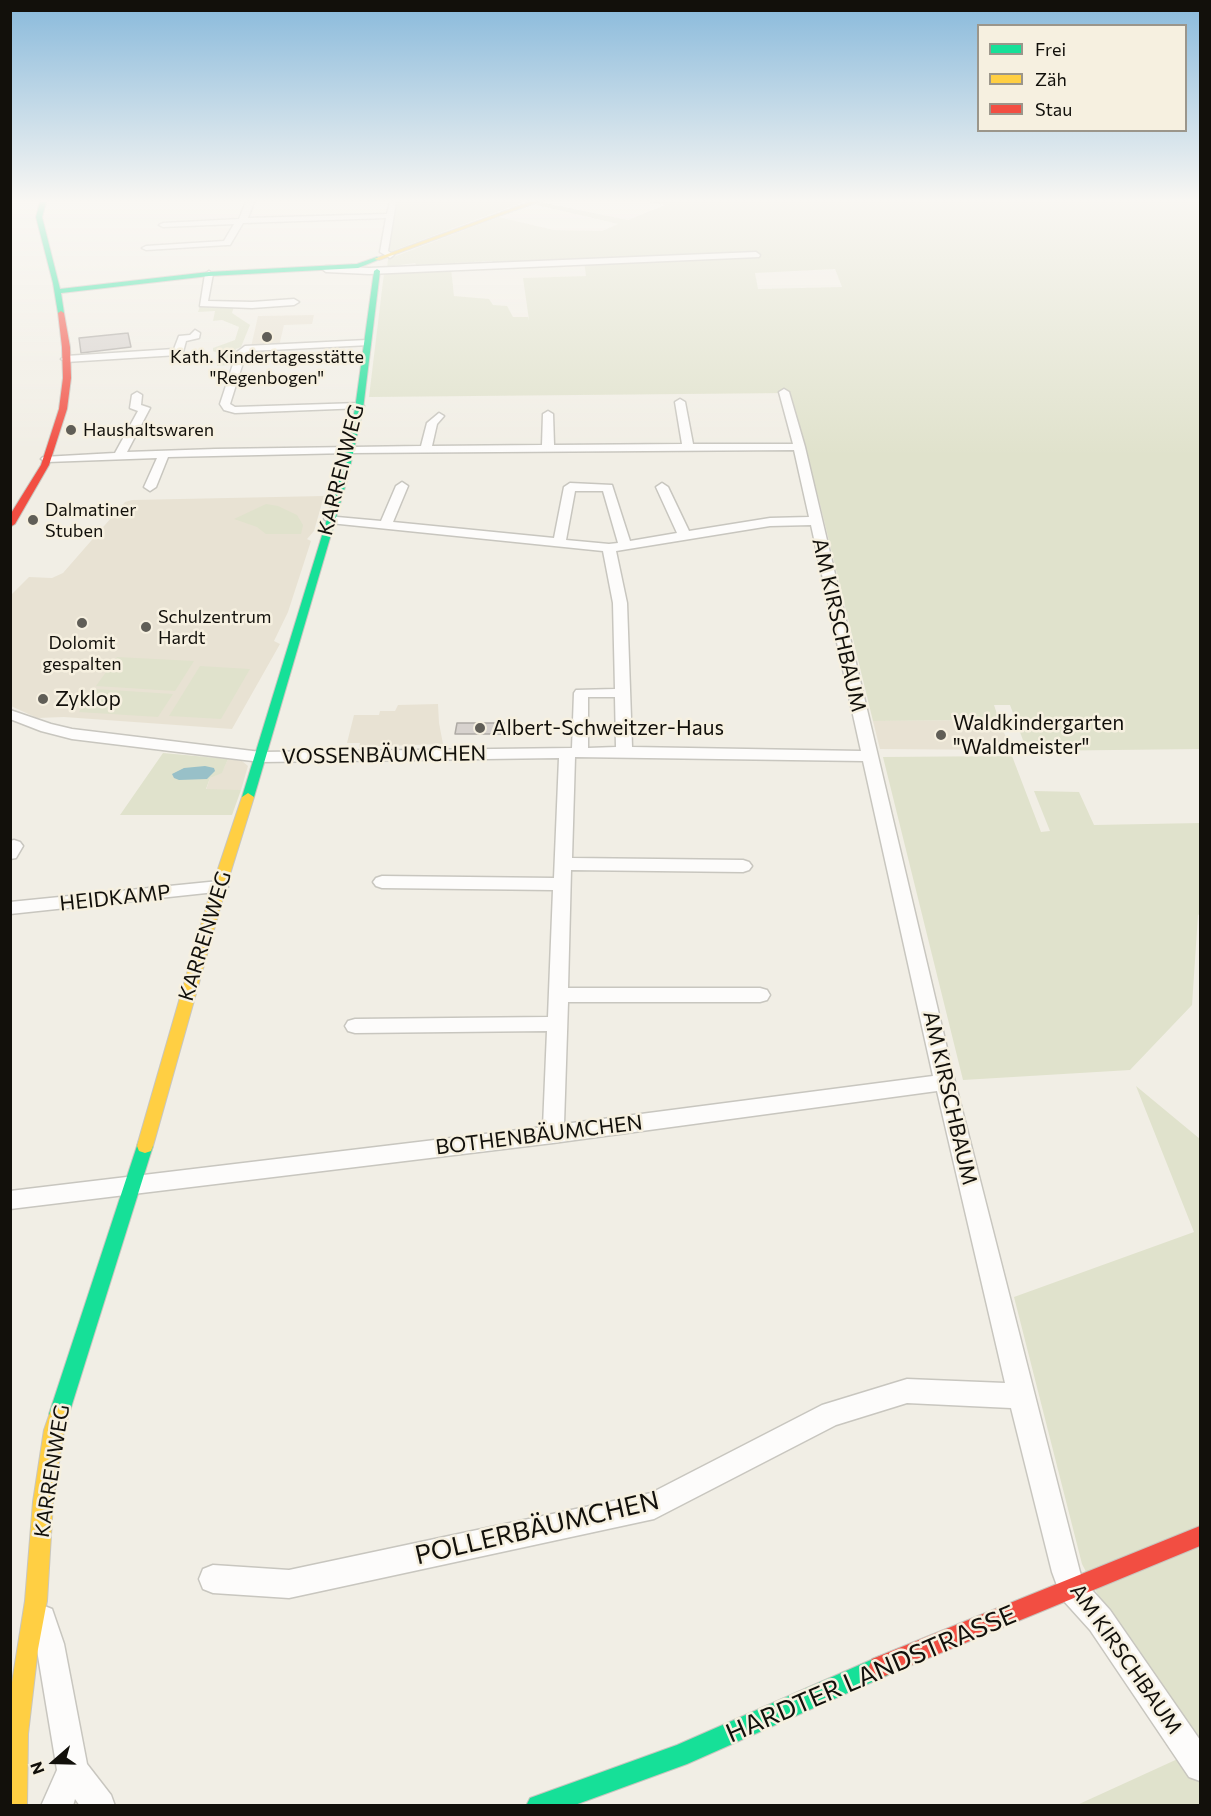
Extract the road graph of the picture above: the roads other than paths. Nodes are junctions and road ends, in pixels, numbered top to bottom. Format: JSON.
{"nodes":[{"id":1,"x":56,"y":287,"type":"edge"},
{"id":2,"x":95,"y":287,"type":"edge"},
{"id":3,"x":206,"y":287,"type":"edge"},
{"id":4,"x":369,"y":287,"type":"edge"},
{"id":5,"x":57,"y":291,"type":"junction"},
{"id":6,"x":294,"y":302,"type":"dead end"},
{"id":7,"x":195,"y":333,"type":"dead end"},
{"id":8,"x":367,"y":343,"type":"junction"},
{"id":9,"x":66,"y":359,"type":"junction"},
{"id":10,"x":784,"y":392,"type":"dead end"},
{"id":11,"x":137,"y":395,"type":"dead end"},
{"id":12,"x":680,"y":402,"type":"dead end"},
{"id":13,"x":359,"y":406,"type":"junction"},
{"id":14,"x":548,"y":414,"type":"dead end"},
{"id":15,"x":439,"y":416,"type":"dead end"},
{"id":16,"x":798,"y":447,"type":"junction"},
{"id":17,"x":548,"y":448,"type":"junction"},
{"id":18,"x":688,"y":448,"type":"junction"},
{"id":19,"x":426,"y":449,"type":"junction"},
{"id":20,"x":350,"y":450,"type":"junction"},
{"id":21,"x":164,"y":454,"type":"junction"},
{"id":22,"x":119,"y":456,"type":"junction"},
{"id":23,"x":47,"y":459,"type":"junction"},
{"id":24,"x":402,"y":486,"type":"dead end"},
{"id":25,"x":150,"y":487,"type":"dead end"},
{"id":26,"x":662,"y":487,"type":"dead end"},
{"id":27,"x":330,"y":519,"type":"junction"},
{"id":28,"x":814,"y":520,"type":"junction"},
{"id":29,"x":386,"y":523,"type":"junction"},
{"id":30,"x":10,"y":524,"type":"edge"},
{"id":31,"x":684,"y":535,"type":"junction"},
{"id":32,"x":559,"y":543,"type":"junction"},
{"id":33,"x":625,"y":545,"type":"junction"},
{"id":34,"x":609,"y":548,"type":"junction"},
{"id":35,"x":622,"y":693,"type":"junction"},
{"id":36,"x":10,"y":714,"type":"edge"},
{"id":37,"x":624,"y":752,"type":"junction"},
{"id":38,"x":573,"y":753,"type":"junction"},
{"id":39,"x":870,"y":756,"type":"junction"},
{"id":40,"x":261,"y":757,"type":"junction"},
{"id":41,"x":562,"y":864,"type":"junction"},
{"id":42,"x":743,"y":866,"type":"dead end"},
{"id":43,"x":382,"y":882,"type":"dead end"},
{"id":44,"x":561,"y":884,"type":"junction"},
{"id":45,"x":219,"y":887,"type":"junction"},
{"id":46,"x":10,"y":908,"type":"edge"},
{"id":47,"x":558,"y":995,"type":"junction"},
{"id":48,"x":760,"y":995,"type":"dead end"},
{"id":49,"x":556,"y":1024,"type":"junction"},
{"id":50,"x":355,"y":1026,"type":"dead end"},
{"id":51,"x":945,"y":1082,"type":"junction"},
{"id":52,"x":553,"y":1134,"type":"junction"},
{"id":53,"x":133,"y":1186,"type":"junction"},
{"id":54,"x":10,"y":1200,"type":"edge"},
{"id":55,"x":1021,"y":1396,"type":"junction"},
{"id":56,"x":1200,"y":1536,"type":"edge"},
{"id":57,"x":213,"y":1579,"type":"dead end"},
{"id":58,"x":1072,"y":1589,"type":"junction"},
{"id":59,"x":36,"y":1601,"type":"junction"},
{"id":60,"x":14,"y":1738,"type":"edge"},
{"id":61,"x":1200,"y":1766,"type":"edge"},
{"id":62,"x":73,"y":1771,"type":"junction"},
{"id":63,"x":15,"y":1806,"type":"edge"},
{"id":64,"x":56,"y":1806,"type":"edge"},
{"id":65,"x":100,"y":1806,"type":"edge"},
{"id":66,"x":538,"y":1806,"type":"edge"}],
"edges":[{"from":1,"to":5,"type":"street"},
{"from":2,"to":5,"type":"street"},
{"from":3,"to":6,"type":"street"},
{"from":4,"to":8,"type":"street","name":"KARRENWEG"},
{"from":5,"to":9,"type":"street"},
{"from":7,"to":9,"type":"street"},
{"from":8,"to":13,"type":"street","name":"KARRENWEG"},
{"from":8,"to":13,"type":"street"},
{"from":9,"to":23,"type":"street"},
{"from":10,"to":16,"type":"street","name":"AM KIRSCHBAUM"},
{"from":11,"to":22,"type":"street"},
{"from":12,"to":18,"type":"street"},
{"from":13,"to":20,"type":"street","name":"KARRENWEG"},
{"from":14,"to":17,"type":"street"},
{"from":15,"to":19,"type":"street"},
{"from":16,"to":18,"type":"street"},
{"from":16,"to":28,"type":"street","name":"AM KIRSCHBAUM"},
{"from":17,"to":18,"type":"street"},
{"from":17,"to":19,"type":"street"},
{"from":19,"to":20,"type":"street"},
{"from":20,"to":21,"type":"street"},
{"from":20,"to":27,"type":"street","name":"KARRENWEG"},
{"from":21,"to":22,"type":"street"},
{"from":21,"to":25,"type":"street"},
{"from":22,"to":23,"type":"street"},
{"from":23,"to":30,"type":"street"},
{"from":24,"to":29,"type":"street"},
{"from":26,"to":31,"type":"street"},
{"from":27,"to":29,"type":"street"},
{"from":27,"to":40,"type":"street","name":"KARRENWEG"},
{"from":28,"to":31,"type":"street"},
{"from":28,"to":39,"type":"street","name":"AM KIRSCHBAUM"},
{"from":29,"to":32,"type":"street"},
{"from":31,"to":33,"type":"street"},
{"from":32,"to":33,"type":"street"},
{"from":32,"to":34,"type":"street"},
{"from":33,"to":34,"type":"street"},
{"from":34,"to":35,"type":"street"},
{"from":35,"to":37,"type":"street"},
{"from":35,"to":38,"type":"street"},
{"from":36,"to":40,"type":"street","name":"VOSSENBÄUMCHEN"},
{"from":37,"to":38,"type":"street","name":"VOSSENBÄUMCHEN"},
{"from":37,"to":39,"type":"street","name":"VOSSENBÄUMCHEN"},
{"from":38,"to":40,"type":"street","name":"VOSSENBÄUMCHEN"},
{"from":38,"to":41,"type":"street"},
{"from":39,"to":51,"type":"street","name":"AM KIRSCHBAUM"},
{"from":40,"to":45,"type":"street","name":"KARRENWEG"},
{"from":41,"to":42,"type":"street"},
{"from":41,"to":44,"type":"street"},
{"from":43,"to":44,"type":"street"},
{"from":44,"to":47,"type":"street"},
{"from":45,"to":46,"type":"street","name":"HEIDKAMP"},
{"from":45,"to":53,"type":"street","name":"KARRENWEG"},
{"from":47,"to":48,"type":"street"},
{"from":47,"to":49,"type":"street"},
{"from":49,"to":50,"type":"street"},
{"from":49,"to":52,"type":"street"},
{"from":51,"to":52,"type":"street","name":"BOTHENBÄUMCHEN"},
{"from":51,"to":55,"type":"street","name":"AM KIRSCHBAUM"},
{"from":52,"to":53,"type":"street","name":"BOTHENBÄUMCHEN"},
{"from":53,"to":54,"type":"street"},
{"from":53,"to":59,"type":"street","name":"KARRENWEG"},
{"from":55,"to":57,"type":"street","name":"POLLERBÄUMCHEN"},
{"from":55,"to":58,"type":"street","name":"AM KIRSCHBAUM"},
{"from":56,"to":58,"type":"street","name":"HARDTER LANDSTRASSE"},
{"from":58,"to":61,"type":"street","name":"AM KIRSCHBAUM"},
{"from":58,"to":66,"type":"street","name":"HARDTER LANDSTRASSE"},
{"from":59,"to":60,"type":"street","name":"KARRENWEG"},
{"from":59,"to":62,"type":"street","name":"KARRENWEG"},
{"from":60,"to":63,"type":"street","name":"KARRENWEG"},
{"from":62,"to":64,"type":"street"},
{"from":62,"to":65,"type":"street","name":"KARRENWEG"}]}
